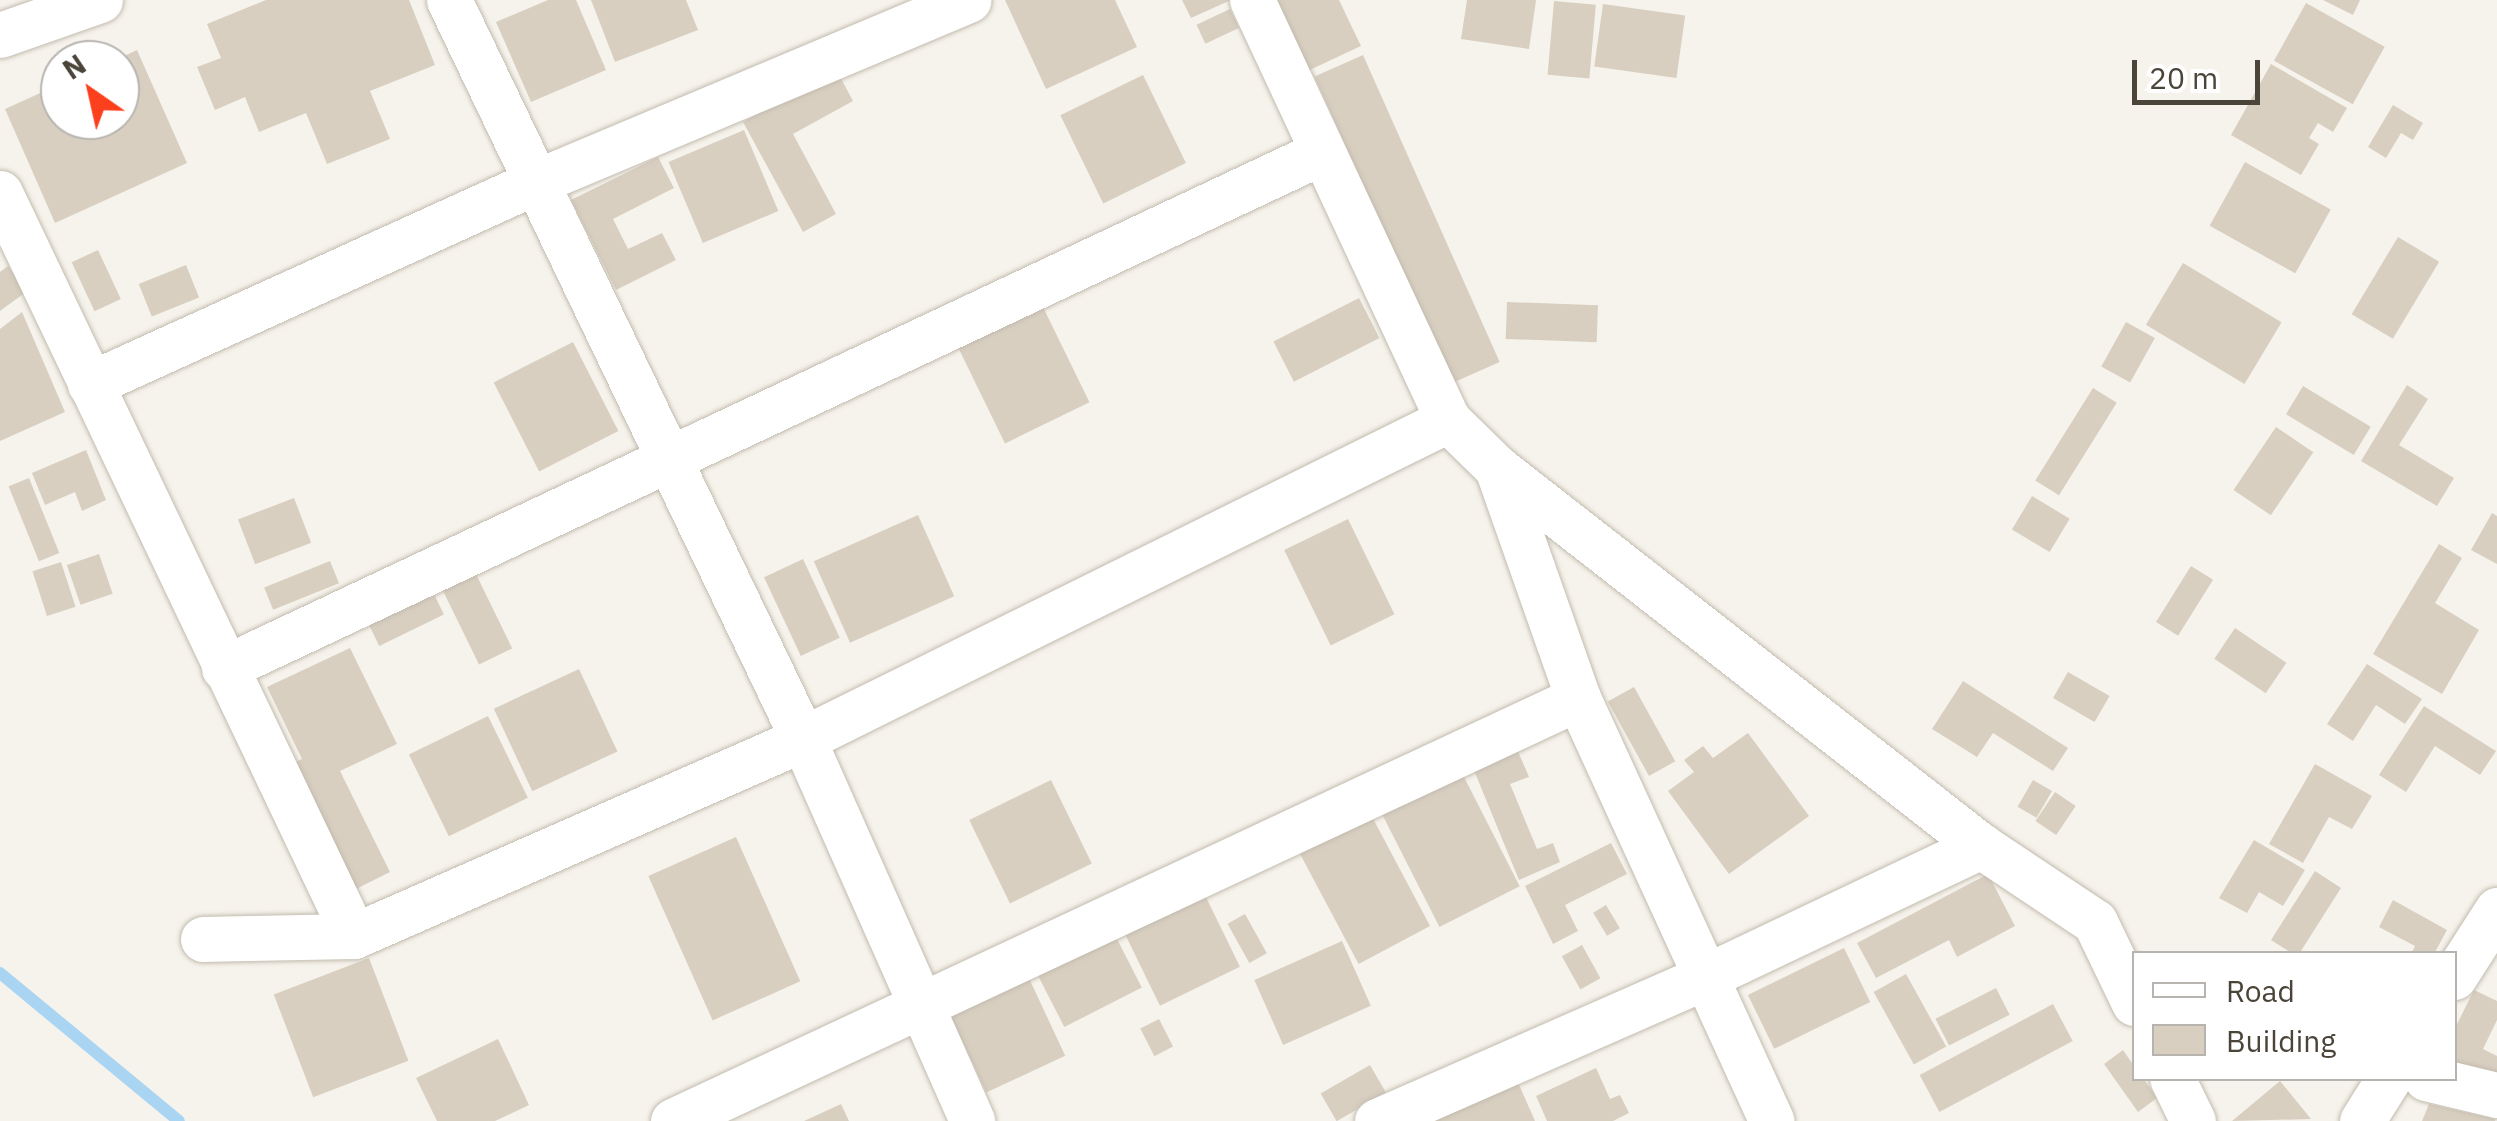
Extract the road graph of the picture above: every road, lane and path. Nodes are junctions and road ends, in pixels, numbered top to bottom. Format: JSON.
{"nodes":[{"id":1,"x":100,"y":0,"type":"edge"},
{"id":2,"x":449,"y":0,"type":"edge"},
{"id":3,"x":968,"y":0,"type":"edge"},
{"id":4,"x":1252,"y":0,"type":"edge"},
{"id":5,"x":0,"y":35,"type":"edge"},
{"id":6,"x":1322,"y":152,"type":"junction"},
{"id":7,"x":538,"y":181,"type":"junction"},
{"id":8,"x":0,"y":193,"type":"edge"},
{"id":9,"x":90,"y":384,"type":"junction"},
{"id":10,"x":1448,"y":420,"type":"junction"},
{"id":11,"x":672,"y":459,"type":"junction"},
{"id":12,"x":1497,"y":468,"type":"junction"},
{"id":13,"x":224,"y":668,"type":"junction"},
{"id":14,"x":1578,"y":698,"type":"junction"},
{"id":15,"x":804,"y":739,"type":"junction"},
{"id":16,"x":1981,"y":846,"type":"junction"},
{"id":17,"x":2497,"y":910,"type":"edge"},
{"id":18,"x":354,"y":936,"type":"junction"},
{"id":19,"x":203,"y":939,"type":"dead end"},
{"id":20,"x":2457,"y":971,"type":"edge"},
{"id":21,"x":1705,"y":977,"type":"junction"},
{"id":22,"x":2132,"y":998,"type":"edge"},
{"id":23,"x":921,"y":1008,"type":"junction"},
{"id":24,"x":2173,"y":1081,"type":"edge"},
{"id":25,"x":2388,"y":1081,"type":"edge"},
{"id":26,"x":2438,"y":1081,"type":"edge"},
{"id":27,"x":2497,"y":1096,"type":"edge"},
{"id":28,"x":673,"y":1121,"type":"edge"},
{"id":29,"x":972,"y":1121,"type":"edge"},
{"id":30,"x":1376,"y":1121,"type":"edge"},
{"id":31,"x":1772,"y":1121,"type":"edge"},
{"id":32,"x":2192,"y":1121,"type":"edge"},
{"id":33,"x":2362,"y":1121,"type":"edge"}],
"edges":[{"from":1,"to":5,"type":"street"},
{"from":2,"to":7,"type":"street"},
{"from":3,"to":7,"type":"street"},
{"from":4,"to":6,"type":"street"},
{"from":6,"to":10,"type":"street"},
{"from":6,"to":11,"type":"street"},
{"from":7,"to":9,"type":"street"},
{"from":7,"to":11,"type":"street"},
{"from":8,"to":9,"type":"street"},
{"from":9,"to":13,"type":"street"},
{"from":10,"to":12,"type":"street"},
{"from":10,"to":15,"type":"street"},
{"from":11,"to":13,"type":"street"},
{"from":11,"to":15,"type":"street"},
{"from":12,"to":14,"type":"street"},
{"from":12,"to":16,"type":"street"},
{"from":13,"to":18,"type":"street"},
{"from":14,"to":21,"type":"street"},
{"from":14,"to":23,"type":"street"},
{"from":15,"to":18,"type":"street"},
{"from":15,"to":23,"type":"street"},
{"from":16,"to":21,"type":"street"},
{"from":16,"to":22,"type":"street"},
{"from":17,"to":20,"type":"street"},
{"from":18,"to":19,"type":"street"},
{"from":21,"to":30,"type":"street"},
{"from":21,"to":31,"type":"street"},
{"from":23,"to":28,"type":"street"},
{"from":23,"to":29,"type":"street"},
{"from":24,"to":32,"type":"street"},
{"from":25,"to":33,"type":"street"},
{"from":26,"to":27,"type":"street"}]}
